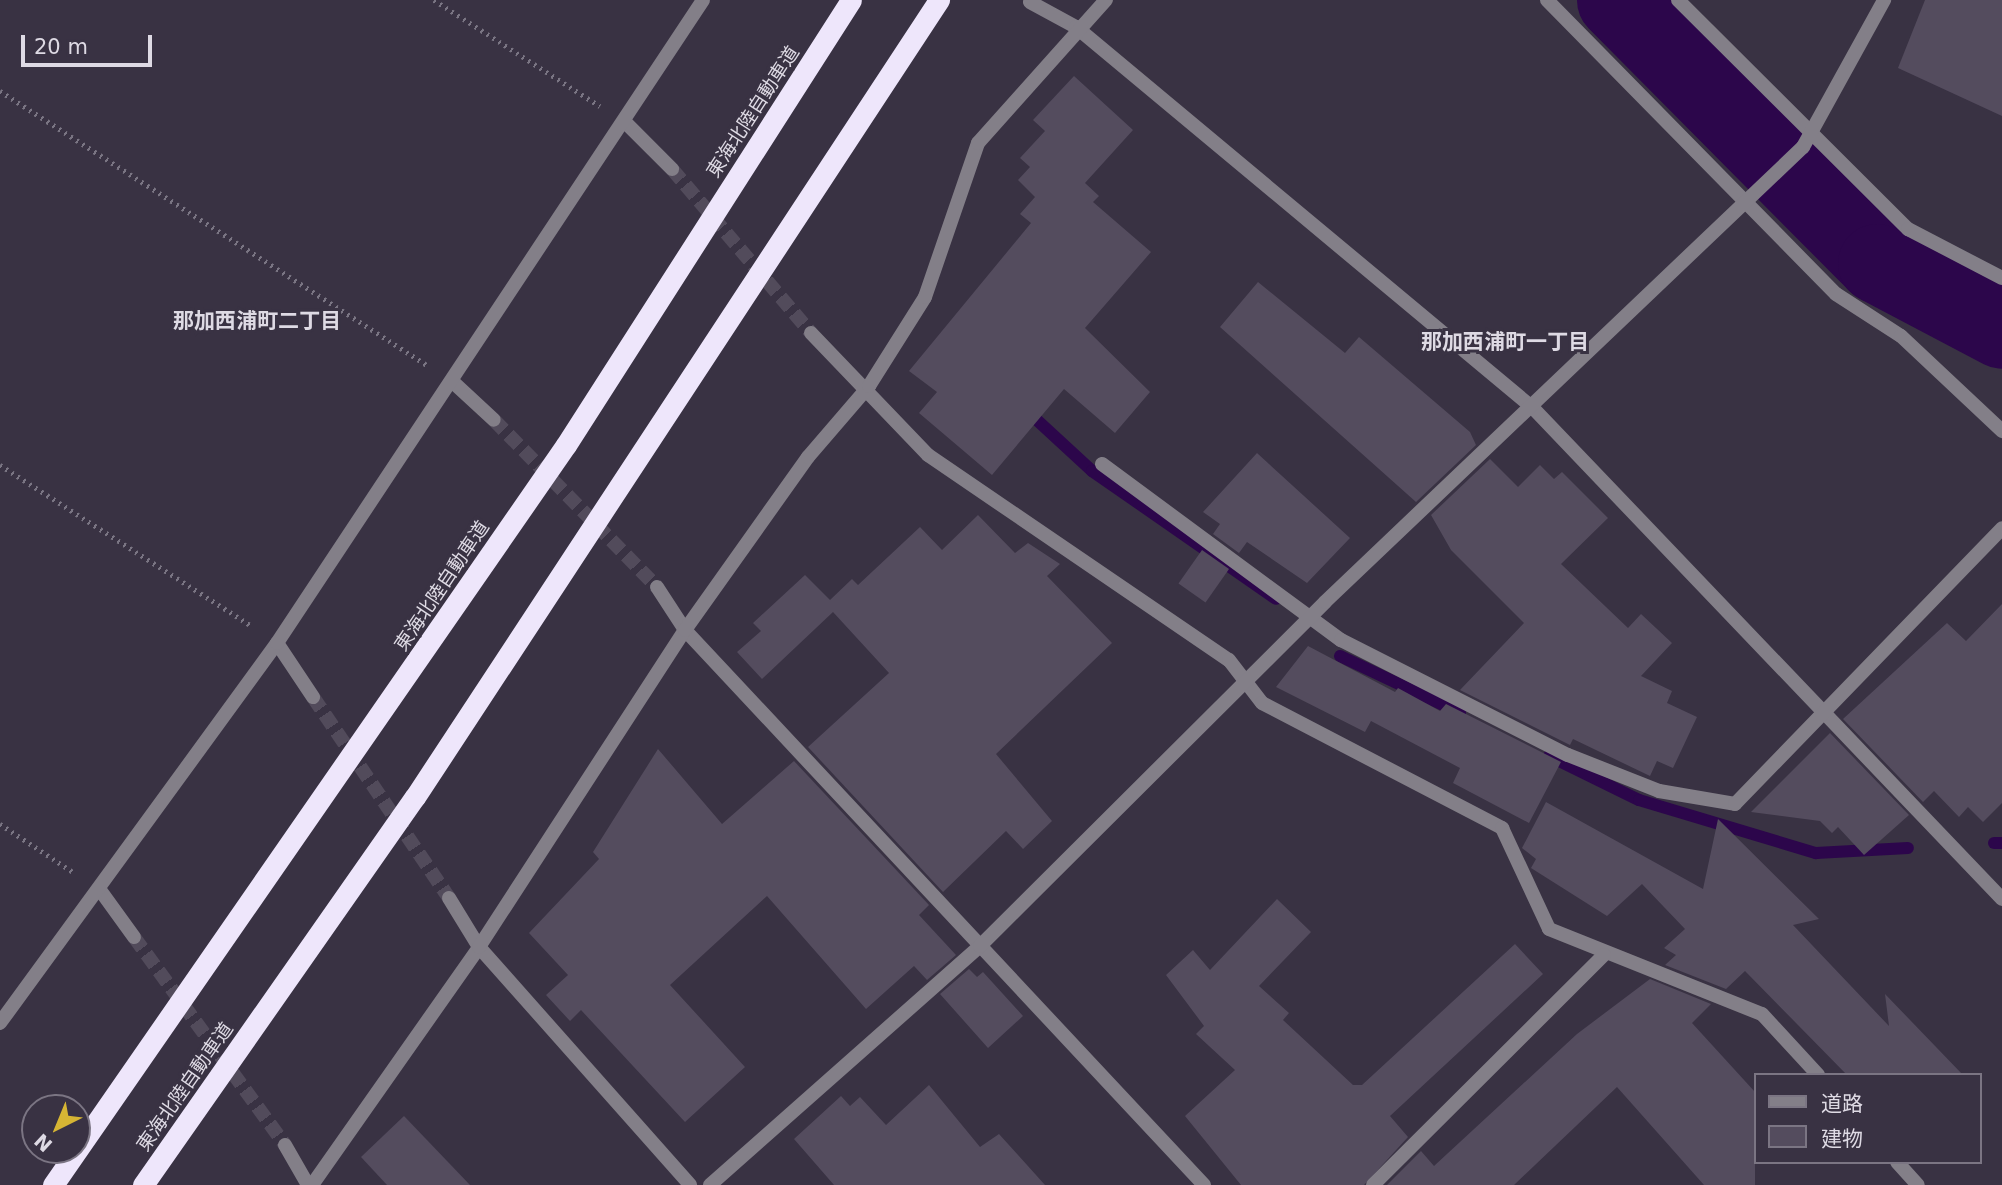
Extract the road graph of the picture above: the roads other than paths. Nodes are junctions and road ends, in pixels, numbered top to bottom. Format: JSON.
{"nodes":[{"id":1,"x":703,"y":0,"type":"edge"},
{"id":2,"x":851,"y":0,"type":"edge"},
{"id":3,"x":939,"y":0,"type":"edge"},
{"id":4,"x":1106,"y":0,"type":"edge"},
{"id":5,"x":1547,"y":0,"type":"edge"},
{"id":6,"x":1678,"y":0,"type":"edge"},
{"id":7,"x":1884,"y":0,"type":"edge"},
{"id":8,"x":1030,"y":2,"type":"edge"},
{"id":9,"x":1076,"y":27,"type":"junction"},
{"id":10,"x":624,"y":121,"type":"junction"},
{"id":11,"x":1806,"y":141,"type":"junction"},
{"id":12,"x":672,"y":169,"type":"tunnel mouth"},
{"id":13,"x":1746,"y":202,"type":"junction"},
{"id":14,"x":2002,"y":278,"type":"edge"},
{"id":15,"x":811,"y":332,"type":"tunnel mouth"},
{"id":16,"x":454,"y":383,"type":"junction"},
{"id":17,"x":869,"y":386,"type":"junction"},
{"id":18,"x":1534,"y":408,"type":"junction"},
{"id":19,"x":494,"y":420,"type":"tunnel mouth"},
{"id":20,"x":2002,"y":431,"type":"edge"},
{"id":21,"x":1102,"y":464,"type":"dead end"},
{"id":22,"x":2002,"y":528,"type":"edge"},
{"id":23,"x":657,"y":587,"type":"tunnel mouth"},
{"id":24,"x":1313,"y":614,"type":"junction"},
{"id":25,"x":685,"y":630,"type":"junction"},
{"id":26,"x":277,"y":643,"type":"junction"},
{"id":27,"x":1246,"y":679,"type":"junction"},
{"id":28,"x":313,"y":697,"type":"tunnel mouth"},
{"id":29,"x":1823,"y":711,"type":"junction"},
{"id":30,"x":100,"y":890,"type":"junction"},
{"id":31,"x":449,"y":898,"type":"tunnel mouth"},
{"id":32,"x":2002,"y":900,"type":"edge"},
{"id":33,"x":134,"y":937,"type":"tunnel mouth"},
{"id":34,"x":980,"y":946,"type":"junction"},
{"id":35,"x":479,"y":947,"type":"junction"},
{"id":36,"x":1604,"y":955,"type":"junction"},
{"id":37,"x":0,"y":1023,"type":"edge"},
{"id":38,"x":1816,"y":1073,"type":"edge"},
{"id":39,"x":285,"y":1145,"type":"tunnel mouth"},
{"id":40,"x":1900,"y":1164,"type":"edge"},
{"id":41,"x":53,"y":1185,"type":"edge"},
{"id":42,"x":143,"y":1185,"type":"edge"},
{"id":43,"x":310,"y":1185,"type":"edge"},
{"id":44,"x":690,"y":1185,"type":"edge"},
{"id":45,"x":710,"y":1185,"type":"edge"},
{"id":46,"x":1203,"y":1185,"type":"edge"},
{"id":47,"x":1373,"y":1185,"type":"edge"},
{"id":48,"x":1918,"y":1185,"type":"edge"}],
"edges":[{"from":1,"to":10,"type":"street"},
{"from":2,"to":41,"type":"highway","name":"東海北陸自動車道"},
{"from":3,"to":42,"type":"highway","name":"東海北陸自動車道"},
{"from":4,"to":9,"type":"street"},
{"from":5,"to":13,"type":"street"},
{"from":6,"to":11,"type":"street"},
{"from":7,"to":11,"type":"street"},
{"from":8,"to":9,"type":"street"},
{"from":9,"to":17,"type":"street"},
{"from":9,"to":18,"type":"street"},
{"from":10,"to":12,"type":"street"},
{"from":10,"to":16,"type":"street"},
{"from":11,"to":13,"type":"street"},
{"from":11,"to":14,"type":"street"},
{"from":13,"to":18,"type":"street"},
{"from":13,"to":20,"type":"street"},
{"from":15,"to":17,"type":"street"},
{"from":16,"to":19,"type":"street"},
{"from":16,"to":26,"type":"street"},
{"from":17,"to":25,"type":"street"},
{"from":17,"to":27,"type":"street"},
{"from":18,"to":24,"type":"street"},
{"from":18,"to":29,"type":"street"},
{"from":21,"to":24,"type":"street"},
{"from":22,"to":29,"type":"street"},
{"from":23,"to":25,"type":"street"},
{"from":24,"to":27,"type":"street"},
{"from":24,"to":29,"type":"street"},
{"from":25,"to":34,"type":"street"},
{"from":25,"to":35,"type":"street"},
{"from":26,"to":28,"type":"street"},
{"from":26,"to":30,"type":"street"},
{"from":27,"to":34,"type":"street"},
{"from":27,"to":36,"type":"street"},
{"from":29,"to":32,"type":"street"},
{"from":30,"to":33,"type":"street"},
{"from":30,"to":37,"type":"street"},
{"from":31,"to":35,"type":"street"},
{"from":34,"to":45,"type":"street"},
{"from":34,"to":46,"type":"street"},
{"from":35,"to":43,"type":"street"},
{"from":35,"to":44,"type":"street"},
{"from":36,"to":38,"type":"street"},
{"from":36,"to":47,"type":"street"},
{"from":39,"to":43,"type":"street"},
{"from":40,"to":48,"type":"street"}]}
